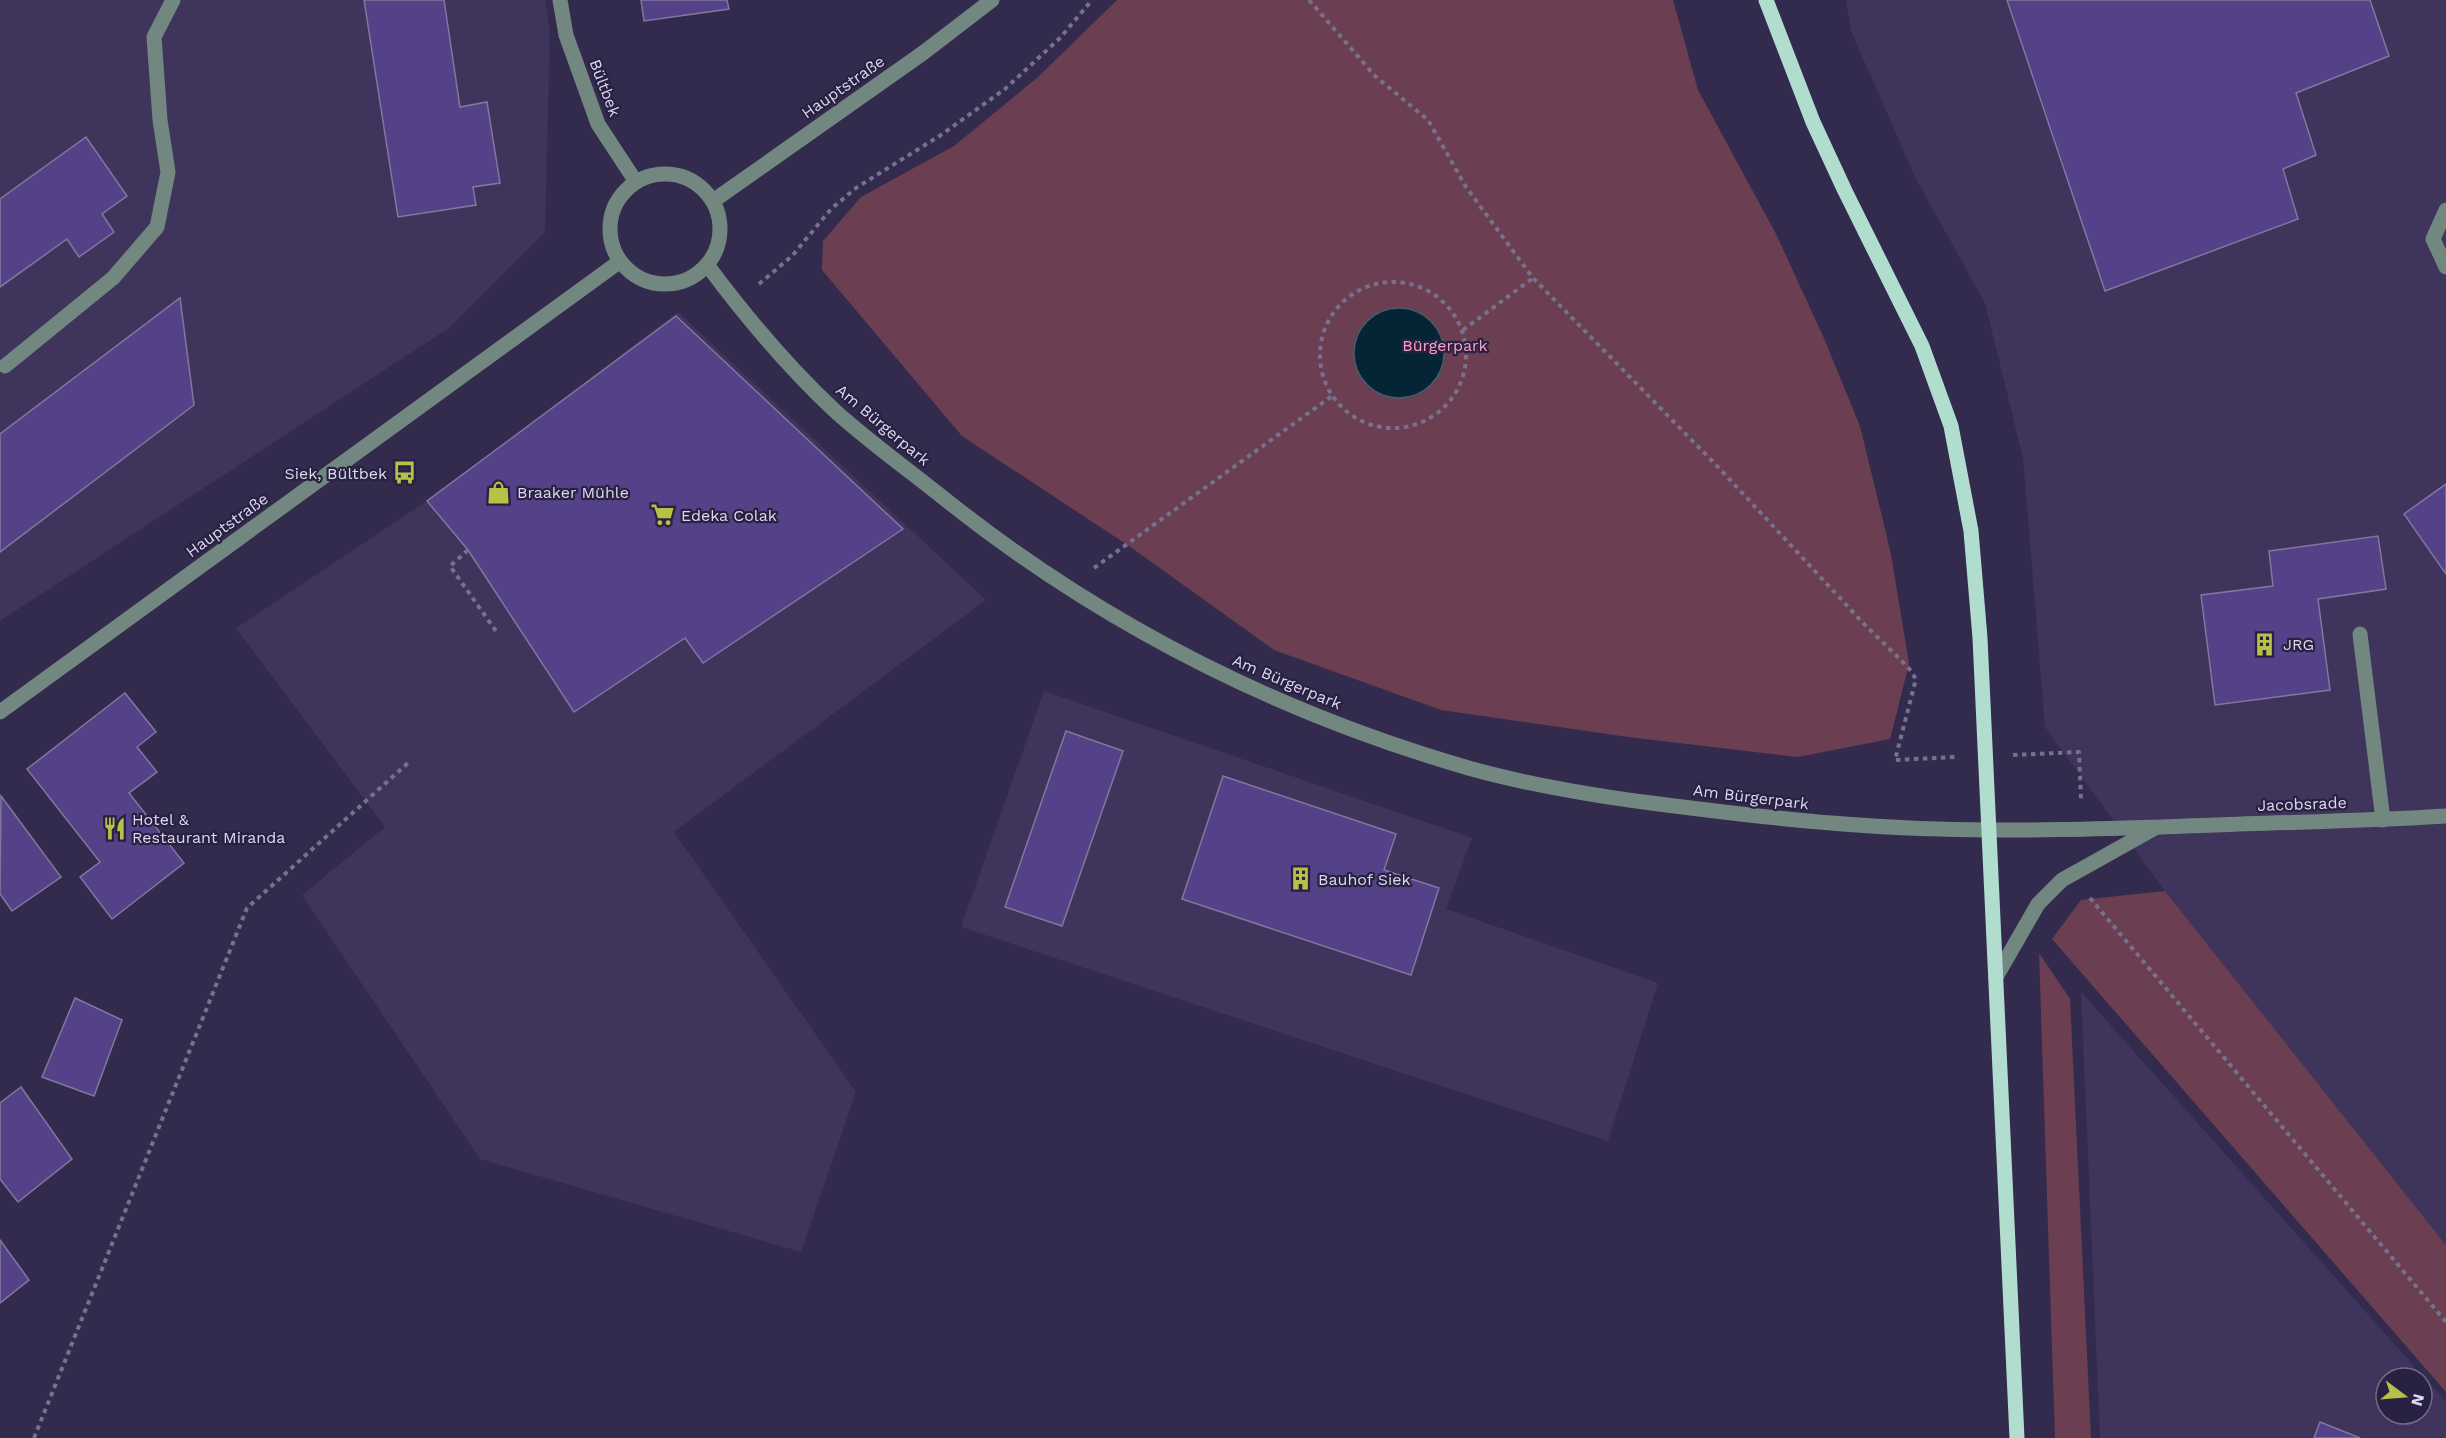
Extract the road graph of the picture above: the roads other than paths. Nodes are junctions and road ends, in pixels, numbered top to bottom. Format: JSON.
{"nodes":[{"id":1,"x":173,"y":0,"type":"edge"},
{"id":2,"x":560,"y":0,"type":"edge"},
{"id":3,"x":992,"y":0,"type":"edge"},
{"id":4,"x":1767,"y":0,"type":"edge"},
{"id":5,"x":636,"y":182,"type":"junction"},
{"id":6,"x":713,"y":201,"type":"junction"},
{"id":7,"x":2446,"y":210,"type":"edge"},
{"id":8,"x":619,"y":262,"type":"junction"},
{"id":9,"x":708,"y":266,"type":"junction"},
{"id":10,"x":2446,"y":267,"type":"edge"},
{"id":11,"x":5,"y":366,"type":"dead end"},
{"id":12,"x":2361,"y":634,"type":"dead end"},
{"id":13,"x":0,"y":712,"type":"edge"},
{"id":14,"x":2446,"y":816,"type":"edge"},
{"id":15,"x":2383,"y":820,"type":"junction"},
{"id":16,"x":2158,"y":826,"type":"junction"},
{"id":17,"x":1989,"y":829,"type":"junction"},
{"id":18,"x":1996,"y":977,"type":"junction"},
{"id":19,"x":2017,"y":1438,"type":"edge"}],
"edges":[{"from":1,"to":11,"type":"street"},
{"from":2,"to":5,"type":"street","name":"Bültbek"},
{"from":3,"to":6,"type":"street","name":"Hauptstraße"},
{"from":4,"to":17,"type":"main road"},
{"from":5,"to":6,"type":"street"},
{"from":5,"to":8,"type":"street"},
{"from":6,"to":9,"type":"street"},
{"from":7,"to":10,"type":"street"},
{"from":8,"to":9,"type":"street"},
{"from":8,"to":13,"type":"street","name":"Hauptstraße"},
{"from":9,"to":17,"type":"street","name":"Am Bürgerpark"},
{"from":12,"to":15,"type":"street"},
{"from":14,"to":15,"type":"street","name":"Jacobsrade"},
{"from":15,"to":16,"type":"street","name":"Jacobsrade"},
{"from":16,"to":17,"type":"street","name":"Jacobsrade"},
{"from":16,"to":18,"type":"street","name":"Jacobsrade"},
{"from":17,"to":18,"type":"main road"},
{"from":18,"to":19,"type":"main road"}]}
